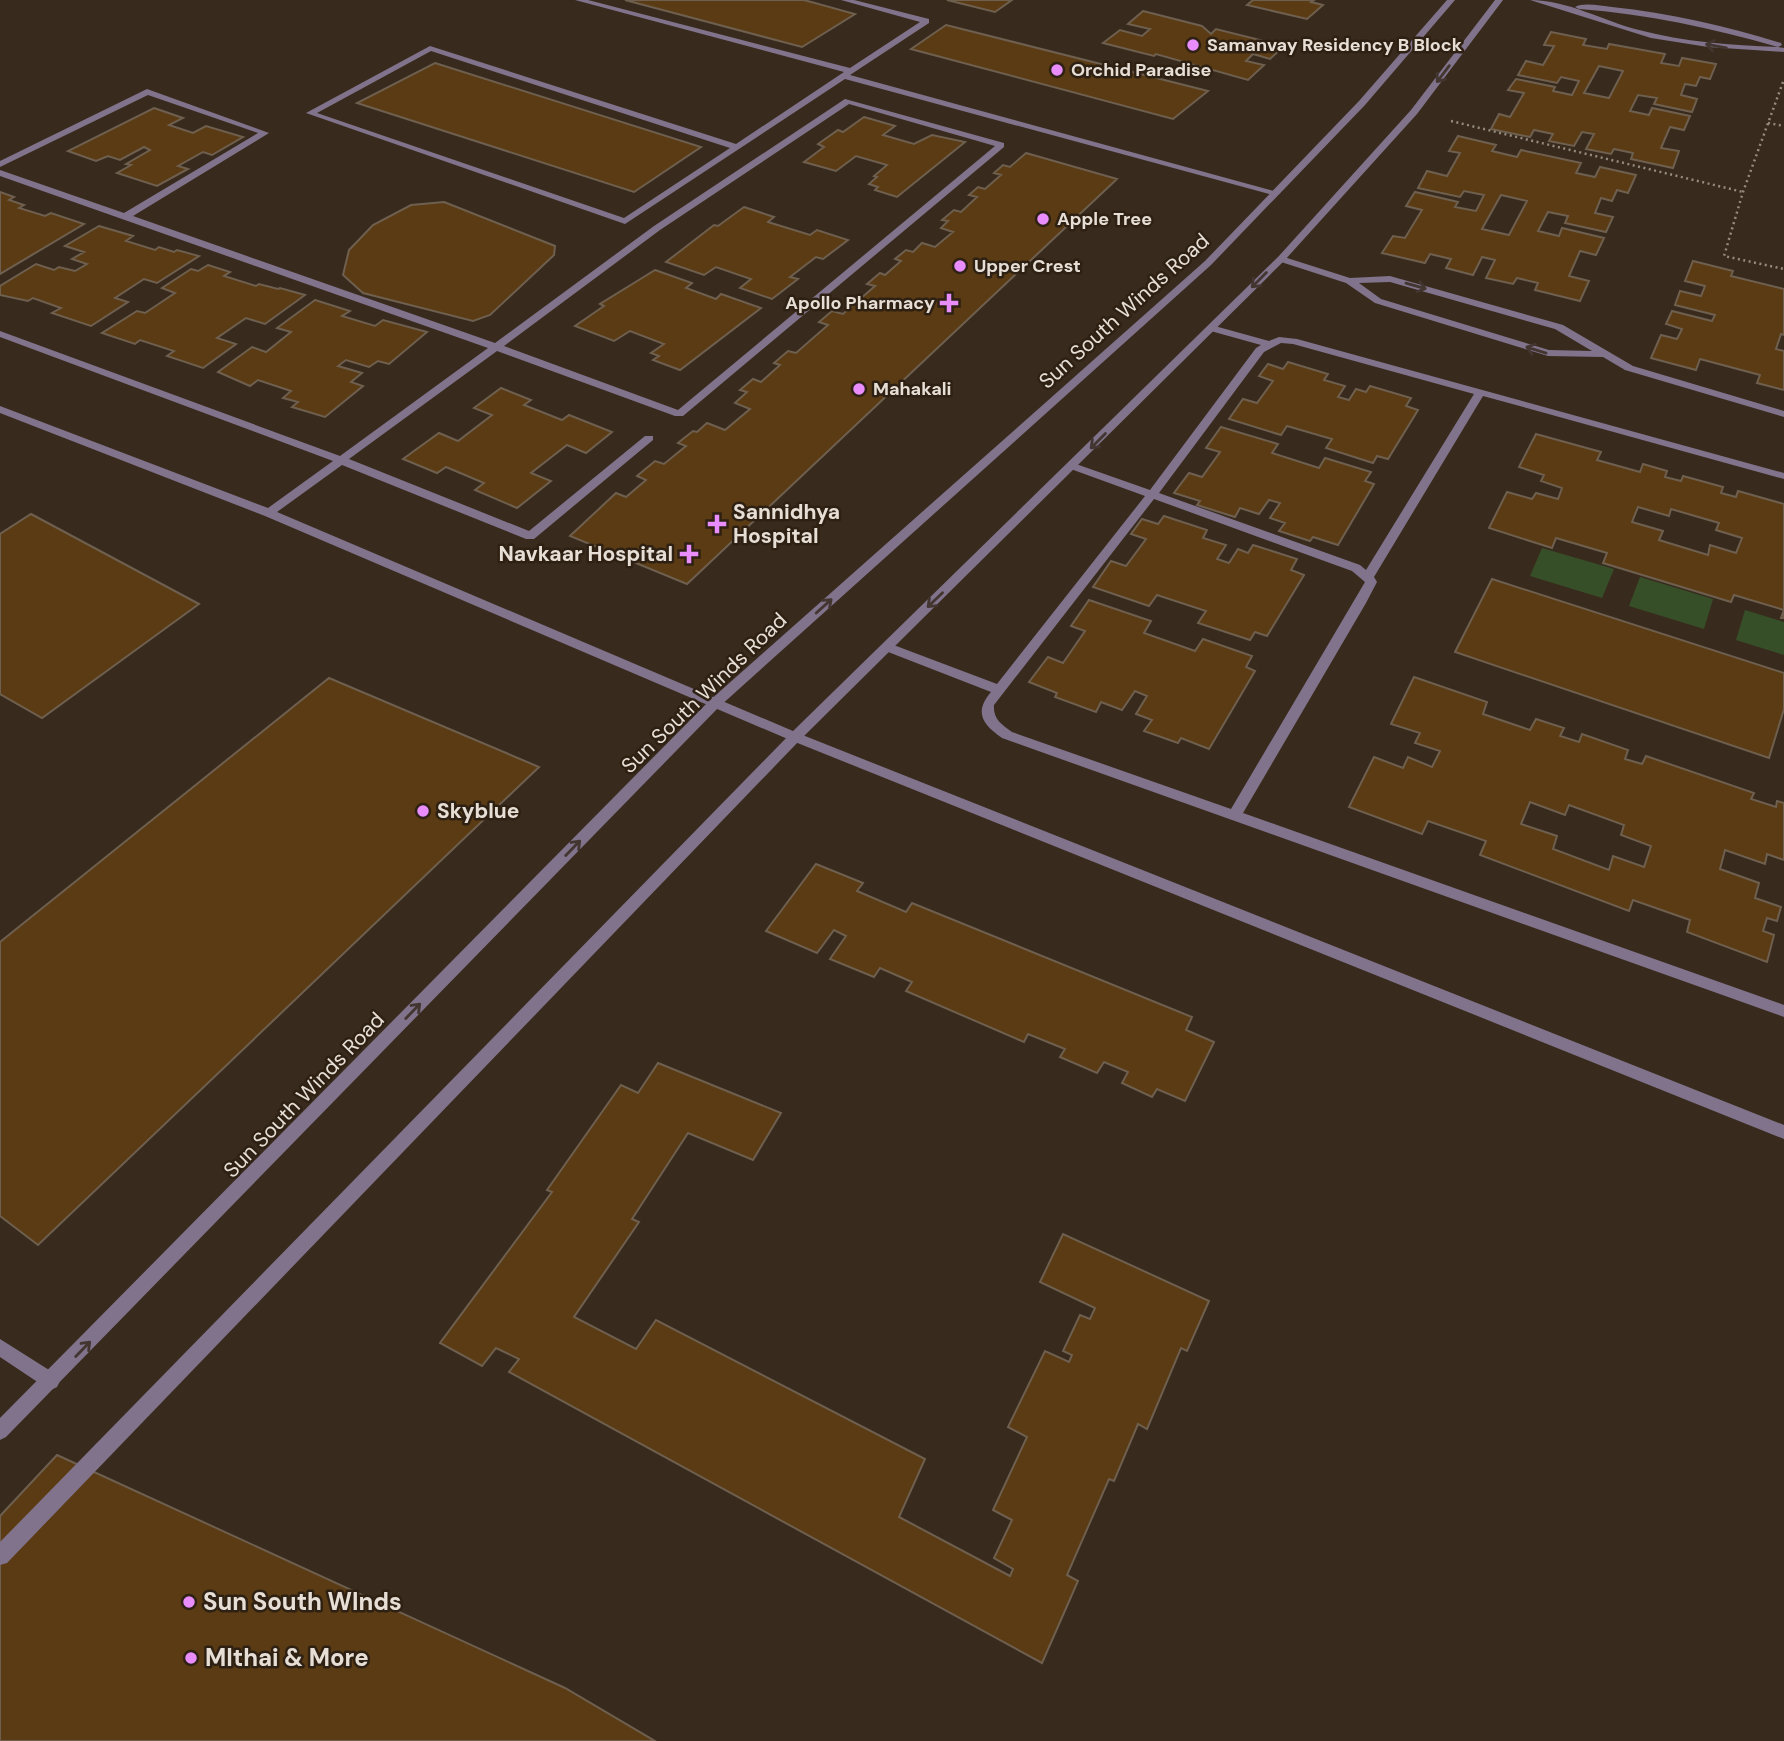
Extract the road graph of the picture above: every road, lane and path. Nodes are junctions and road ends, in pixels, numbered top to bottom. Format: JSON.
{"nodes":[{"id":1,"x":579,"y":0,"type":"edge"},
{"id":2,"x":845,"y":0,"type":"edge"},
{"id":3,"x":1451,"y":0,"type":"edge"},
{"id":4,"x":1499,"y":0,"type":"edge"},
{"id":5,"x":1534,"y":0,"type":"edge"},
{"id":6,"x":1560,"y":6,"type":"junction"},
{"id":7,"x":1784,"y":48,"type":"edge"},
{"id":8,"x":848,"y":73,"type":"junction"},
{"id":9,"x":1784,"y":78,"type":"edge"},
{"id":10,"x":1415,"y":112,"type":"junction"},
{"id":11,"x":1768,"y":123,"type":"junction"},
{"id":12,"x":1784,"y":126,"type":"edge"},
{"id":13,"x":737,"y":147,"type":"junction"},
{"id":14,"x":0,"y":164,"type":"edge"},
{"id":15,"x":0,"y":173,"type":"edge"},
{"id":16,"x":1743,"y":192,"type":"junction"},
{"id":17,"x":1276,"y":193,"type":"junction"},
{"id":18,"x":125,"y":217,"type":"junction"},
{"id":19,"x":1281,"y":259,"type":"junction"},
{"id":20,"x":1784,"y":269,"type":"edge"},
{"id":21,"x":1349,"y":281,"type":"junction"},
{"id":22,"x":1211,"y":328,"type":"junction"},
{"id":23,"x":0,"y":334,"type":"edge"},
{"id":24,"x":1267,"y":344,"type":"junction"},
{"id":25,"x":496,"y":347,"type":"junction"},
{"id":26,"x":1604,"y":354,"type":"junction"},
{"id":27,"x":1480,"y":392,"type":"junction"},
{"id":28,"x":0,"y":409,"type":"edge"},
{"id":29,"x":1784,"y":414,"type":"edge"},
{"id":30,"x":649,"y":438,"type":"dead end"},
{"id":31,"x":341,"y":460,"type":"junction"},
{"id":32,"x":1072,"y":466,"type":"junction"},
{"id":33,"x":1784,"y":476,"type":"edge"},
{"id":34,"x":1152,"y":495,"type":"junction"},
{"id":35,"x":269,"y":513,"type":"junction"},
{"id":36,"x":1368,"y":577,"type":"junction"},
{"id":37,"x":887,"y":647,"type":"junction"},
{"id":38,"x":999,"y":690,"type":"junction"},
{"id":39,"x":714,"y":704,"type":"junction"},
{"id":40,"x":795,"y":737,"type":"junction"},
{"id":41,"x":1235,"y":815,"type":"junction"},
{"id":42,"x":1784,"y":1011,"type":"edge"},
{"id":43,"x":1784,"y":1132,"type":"edge"},
{"id":44,"x":0,"y":1347,"type":"edge"},
{"id":45,"x":51,"y":1381,"type":"junction"},
{"id":46,"x":0,"y":1432,"type":"edge"},
{"id":47,"x":0,"y":1556,"type":"edge"}],
"edges":[{"from":1,"to":8,"type":"street"},
{"from":2,"to":8,"type":"street"},
{"from":3,"to":17,"type":"street","name":"Sun South Winds Road"},
{"from":4,"to":10,"type":"street","one_way":true},
{"from":5,"to":6,"type":"street"},
{"from":6,"to":7,"type":"street"},
{"from":7,"to":6,"type":"street","one_way":true},
{"from":8,"to":13,"type":"street"},
{"from":8,"to":17,"type":"street"},
{"from":9,"to":11,"type":"path"},
{"from":10,"to":16,"type":"path"},
{"from":10,"to":19,"type":"street"},
{"from":11,"to":12,"type":"path"},
{"from":11,"to":16,"type":"path"},
{"from":13,"to":13,"type":"street"},
{"from":14,"to":18,"type":"street"},
{"from":15,"to":18,"type":"street"},
{"from":16,"to":20,"type":"path"},
{"from":39,"to":17,"type":"street","name":"Sun South Winds Road","one_way":true},
{"from":18,"to":25,"type":"street"},
{"from":19,"to":21,"type":"street"},
{"from":19,"to":22,"type":"street","one_way":true},
{"from":26,"to":21,"type":"street","one_way":true},
{"from":21,"to":26,"type":"street","one_way":true},
{"from":22,"to":24,"type":"street"},
{"from":22,"to":32,"type":"street","one_way":true},
{"from":23,"to":31,"type":"street"},
{"from":24,"to":27,"type":"street"},
{"from":24,"to":34,"type":"street"},
{"from":25,"to":25,"type":"street"},
{"from":25,"to":31,"type":"street"},
{"from":26,"to":29,"type":"street"},
{"from":27,"to":33,"type":"street"},
{"from":27,"to":36,"type":"street"},
{"from":28,"to":35,"type":"street"},
{"from":30,"to":31,"type":"street"},
{"from":31,"to":35,"type":"street"},
{"from":32,"to":34,"type":"street"},
{"from":32,"to":37,"type":"street","one_way":true},
{"from":34,"to":36,"type":"street"},
{"from":34,"to":38,"type":"street"},
{"from":35,"to":39,"type":"street"},
{"from":36,"to":41,"type":"street"},
{"from":37,"to":38,"type":"street"},
{"from":37,"to":40,"type":"street"},
{"from":38,"to":41,"type":"street"},
{"from":39,"to":40,"type":"street"},
{"from":45,"to":39,"type":"street","name":"Sun South Winds Road","one_way":true},
{"from":40,"to":43,"type":"street"},
{"from":40,"to":47,"type":"street"},
{"from":41,"to":42,"type":"street"},
{"from":44,"to":45,"type":"street"},
{"from":45,"to":46,"type":"street","name":"Sun South Winds Road"}]}
